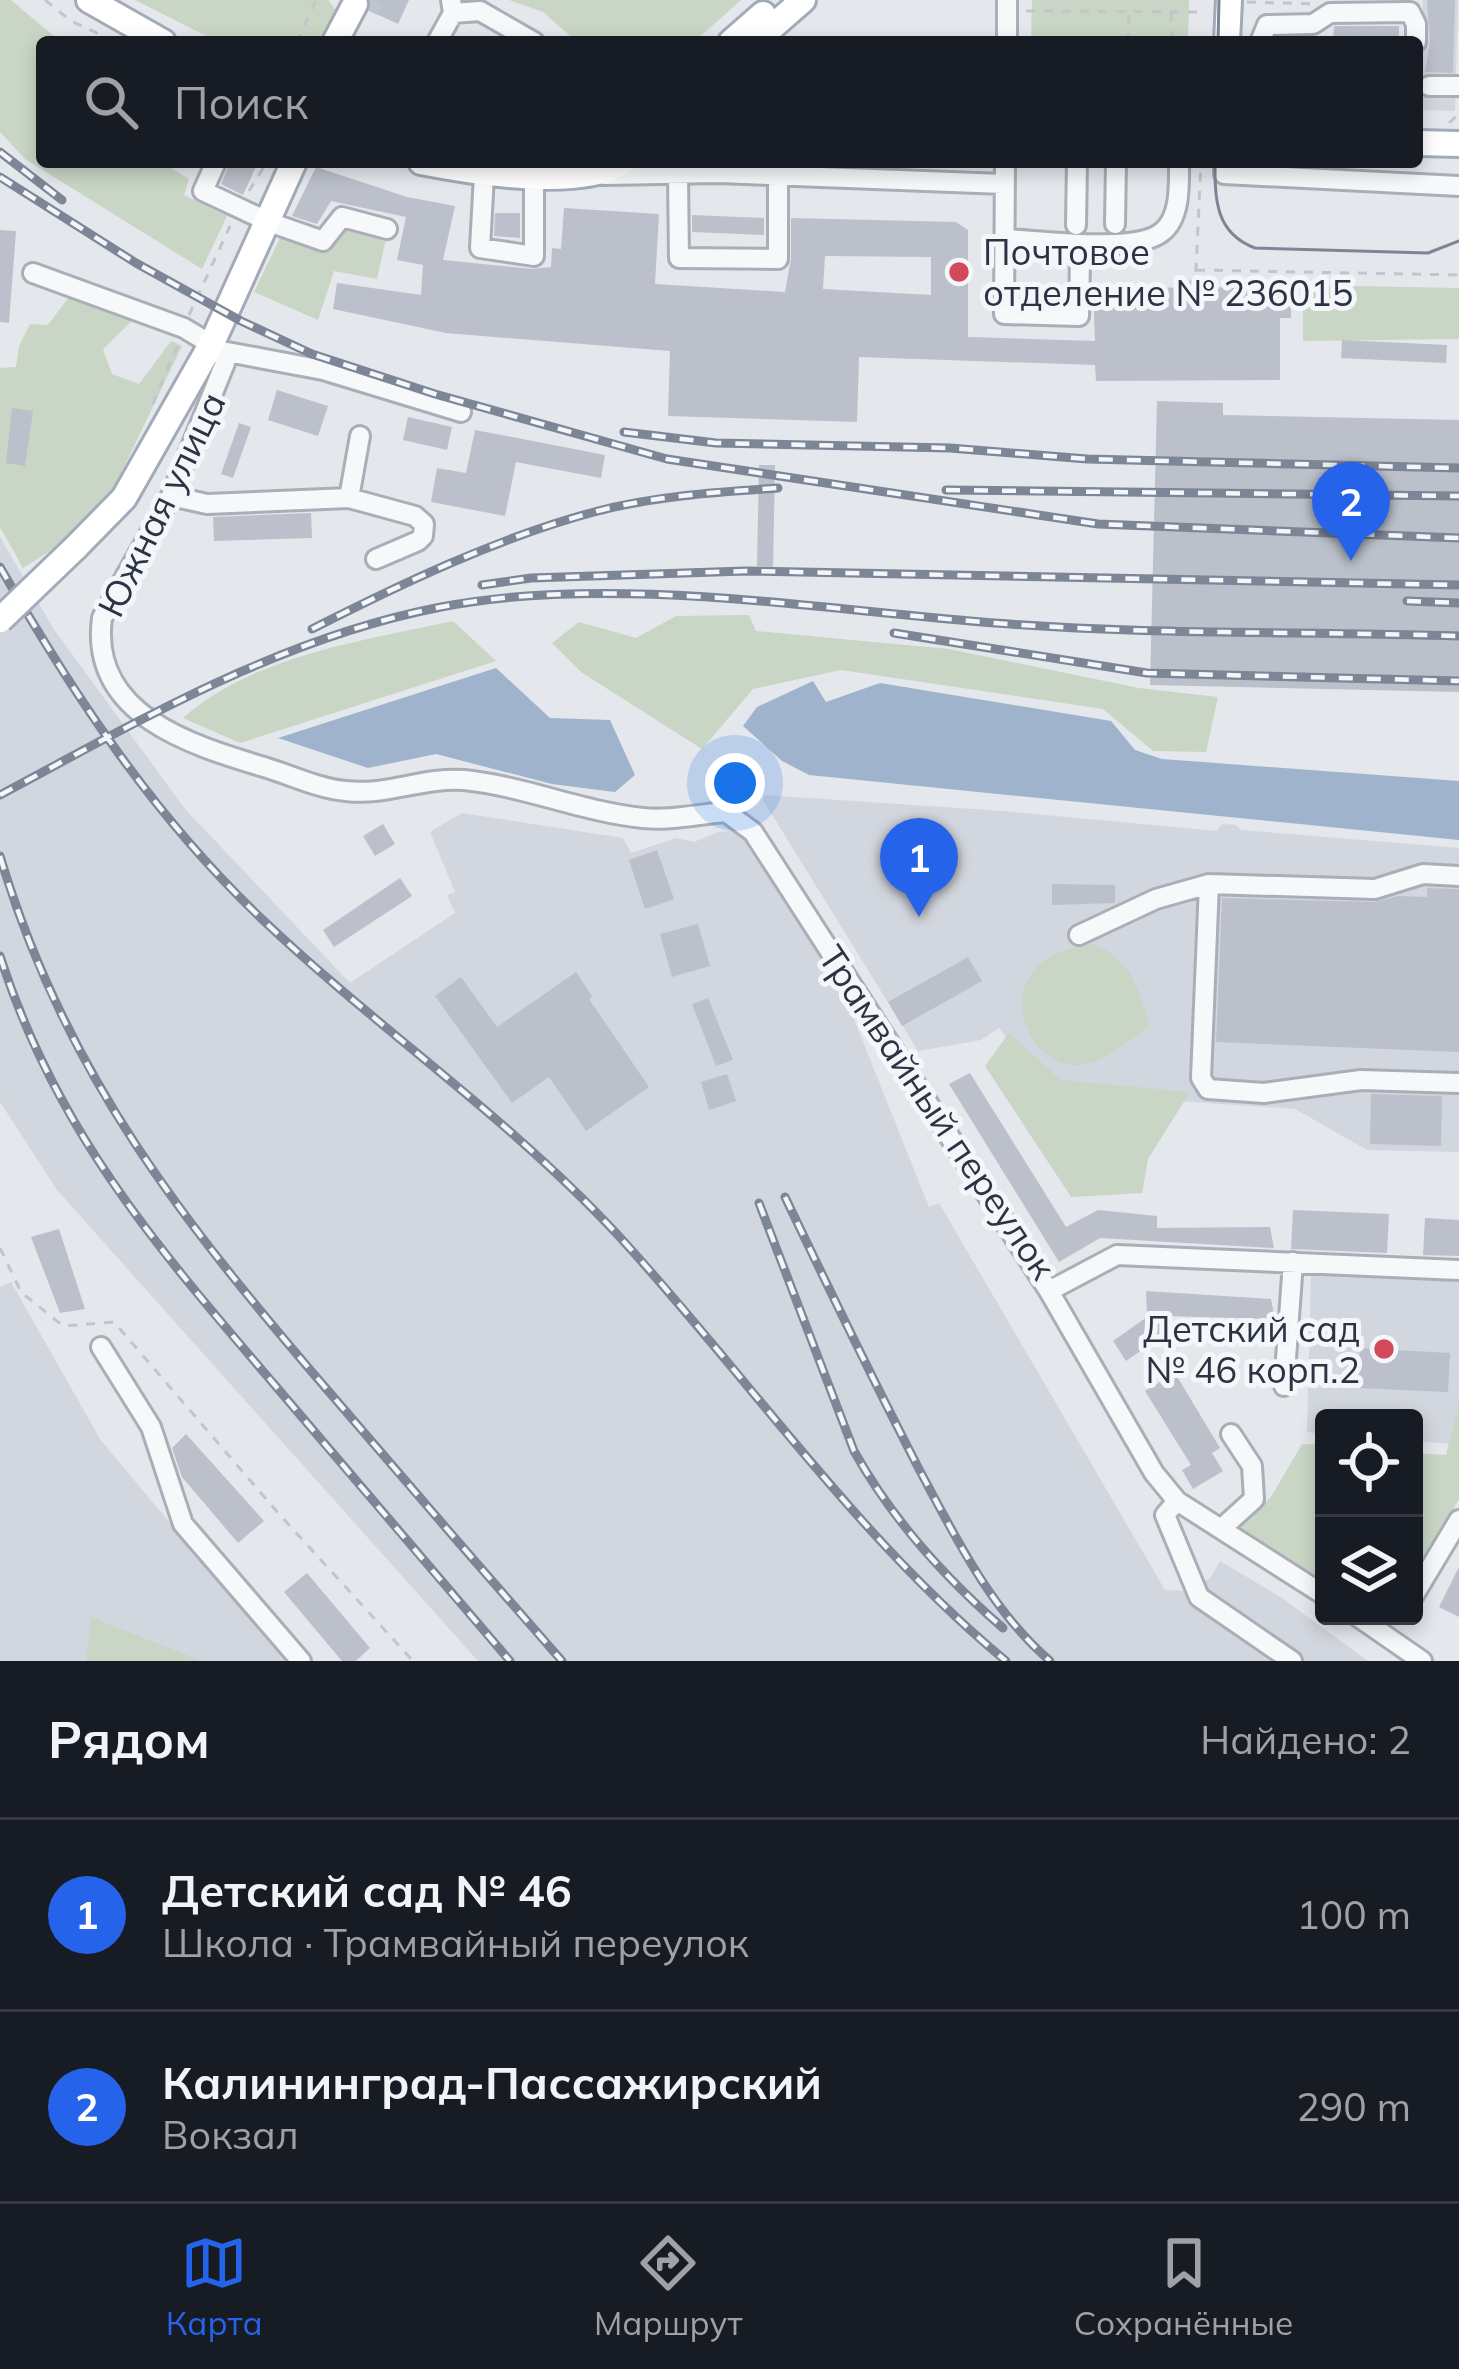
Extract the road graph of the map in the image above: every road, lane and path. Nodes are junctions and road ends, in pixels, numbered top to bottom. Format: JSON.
{"nodes":[{"id":1,"x":45,"y":0,"type":"edge"},
{"id":2,"x":89,"y":0,"type":"edge"},
{"id":3,"x":316,"y":0,"type":"edge"},
{"id":4,"x":778,"y":0,"type":"edge"},
{"id":5,"x":803,"y":0,"type":"edge"},
{"id":6,"x":1007,"y":0,"type":"edge"},
{"id":7,"x":1229,"y":0,"type":"edge"},
{"id":8,"x":452,"y":6,"type":"edge"},
{"id":9,"x":1026,"y":11,"type":"dead end"},
{"id":10,"x":1129,"y":12,"type":"junction"},
{"id":11,"x":1172,"y":12,"type":"junction"},
{"id":12,"x":1200,"y":12,"type":"dead end"},
{"id":13,"x":1324,"y":12,"type":"edge"},
{"id":14,"x":103,"y":36,"type":"edge"},
{"id":15,"x":152,"y":36,"type":"edge"},
{"id":16,"x":300,"y":36,"type":"edge"},
{"id":17,"x":339,"y":36,"type":"edge"},
{"id":18,"x":351,"y":36,"type":"edge"},
{"id":19,"x":440,"y":36,"type":"edge"},
{"id":20,"x":524,"y":36,"type":"edge"},
{"id":21,"x":738,"y":36,"type":"edge"},
{"id":22,"x":762,"y":36,"type":"edge"},
{"id":23,"x":1007,"y":36,"type":"edge"},
{"id":24,"x":1129,"y":36,"type":"edge"},
{"id":25,"x":1172,"y":36,"type":"edge"},
{"id":26,"x":1227,"y":36,"type":"edge"},
{"id":27,"x":1262,"y":36,"type":"edge"},
{"id":28,"x":1416,"y":36,"type":"edge"},
{"id":29,"x":1429,"y":86,"type":"dead end"},
{"id":30,"x":1459,"y":86,"type":"edge"},
{"id":31,"x":1459,"y":114,"type":"edge"},
{"id":32,"x":1425,"y":133,"type":"edge"},
{"id":33,"x":1459,"y":144,"type":"edge"},
{"id":34,"x":213,"y":168,"type":"edge"},
{"id":35,"x":263,"y":168,"type":"edge"},
{"id":36,"x":291,"y":168,"type":"edge"},
{"id":37,"x":450,"y":168,"type":"edge"},
{"id":38,"x":612,"y":168,"type":"edge"},
{"id":39,"x":715,"y":168,"type":"edge"},
{"id":40,"x":1005,"y":168,"type":"edge"},
{"id":41,"x":1077,"y":168,"type":"edge"},
{"id":42,"x":1116,"y":168,"type":"edge"},
{"id":43,"x":1179,"y":168,"type":"edge"},
{"id":44,"x":1201,"y":168,"type":"edge"},
{"id":45,"x":1224,"y":168,"type":"edge"},
{"id":46,"x":484,"y":175,"type":"junction"},
{"id":47,"x":534,"y":175,"type":"junction"},
{"id":48,"x":599,"y":175,"type":"junction"},
{"id":49,"x":678,"y":175,"type":"junction"},
{"id":50,"x":778,"y":176,"type":"junction"},
{"id":51,"x":1004,"y":184,"type":"junction"},
{"id":52,"x":1459,"y":186,"type":"edge"},
{"id":53,"x":239,"y":206,"type":"junction"},
{"id":54,"x":268,"y":222,"type":"junction"},
{"id":55,"x":1115,"y":224,"type":"dead end"},
{"id":56,"x":1076,"y":225,"type":"dead end"},
{"id":57,"x":387,"y":229,"type":"dead end"},
{"id":58,"x":1004,"y":239,"type":"junction"},
{"id":59,"x":1080,"y":260,"type":"dead end"},
{"id":60,"x":1196,"y":270,"type":"junction"},
{"id":61,"x":33,"y":273,"type":"dead end"},
{"id":62,"x":1459,"y":275,"type":"edge"},
{"id":63,"x":1188,"y":288,"type":"dead end"},
{"id":64,"x":184,"y":328,"type":"junction"},
{"id":65,"x":217,"y":347,"type":"junction"},
{"id":66,"x":151,"y":411,"type":"dead end"},
{"id":67,"x":461,"y":412,"type":"dead end"},
{"id":68,"x":360,"y":436,"type":"dead end"},
{"id":69,"x":171,"y":496,"type":"junction"},
{"id":70,"x":349,"y":498,"type":"junction"},
{"id":71,"x":376,"y":559,"type":"dead end"},
{"id":72,"x":0,"y":620,"type":"edge"},
{"id":73,"x":753,"y":832,"type":"joint"},
{"id":74,"x":1459,"y":876,"type":"edge"},
{"id":75,"x":1209,"y":884,"type":"junction"},
{"id":76,"x":1079,"y":935,"type":"dead end"},
{"id":77,"x":1459,"y":1084,"type":"edge"},
{"id":78,"x":0,"y":1248,"type":"edge"},
{"id":79,"x":1293,"y":1262,"type":"junction"},
{"id":80,"x":1459,"y":1270,"type":"edge"},
{"id":81,"x":1049,"y":1291,"type":"junction"},
{"id":82,"x":100,"y":1347,"type":"dead end"},
{"id":83,"x":1284,"y":1386,"type":"dead end"},
{"id":84,"x":1232,"y":1434,"type":"dead end"},
{"id":85,"x":1177,"y":1501,"type":"junction"},
{"id":86,"x":1459,"y":1520,"type":"edge"},
{"id":87,"x":1221,"y":1529,"type":"junction"},
{"id":88,"x":1423,"y":1580,"type":"edge"},
{"id":89,"x":1315,"y":1589,"type":"edge"},
{"id":90,"x":1370,"y":1625,"type":"edge"},
{"id":91,"x":301,"y":1661,"type":"edge"},
{"id":92,"x":413,"y":1661,"type":"edge"},
{"id":93,"x":1292,"y":1661,"type":"edge"},
{"id":94,"x":1422,"y":1661,"type":"edge"}],
"edges":[{"from":1,"to":14,"type":"path"},
{"from":2,"to":15,"type":"main road"},
{"from":3,"to":16,"type":"path"},
{"from":4,"to":21,"type":"main road"},
{"from":5,"to":22,"type":"main road"},
{"from":6,"to":23,"type":"street"},
{"from":7,"to":26,"type":"main road"},
{"from":8,"to":19,"type":"street"},
{"from":8,"to":20,"type":"street"},
{"from":9,"to":10,"type":"path"},
{"from":10,"to":11,"type":"path"},
{"from":10,"to":24,"type":"path"},
{"from":11,"to":12,"type":"path"},
{"from":11,"to":25,"type":"path"},
{"from":13,"to":27,"type":"street"},
{"from":13,"to":28,"type":"street"},
{"from":17,"to":18,"type":"main road"},
{"from":29,"to":30,"type":"street"},
{"from":31,"to":32,"type":"path"},
{"from":32,"to":33,"type":"main road"},
{"from":34,"to":53,"type":"street"},
{"from":35,"to":53,"type":"path"},
{"from":36,"to":54,"type":"main road"},
{"from":37,"to":46,"type":"main road"},
{"from":38,"to":48,"type":"main road"},
{"from":39,"to":49,"type":"street"},
{"from":39,"to":50,"type":"street"},
{"from":40,"to":51,"type":"street"},
{"from":41,"to":56,"type":"street"},
{"from":42,"to":55,"type":"street"},
{"from":43,"to":58,"type":"street"},
{"from":44,"to":60,"type":"path"},
{"from":45,"to":52,"type":"street"},
{"from":46,"to":47,"type":"main road"},
{"from":46,"to":47,"type":"street"},
{"from":47,"to":48,"type":"main road"},
{"from":48,"to":49,"type":"street"},
{"from":49,"to":50,"type":"street"},
{"from":50,"to":51,"type":"street"},
{"from":51,"to":58,"type":"street"},
{"from":53,"to":54,"type":"street"},
{"from":53,"to":64,"type":"path"},
{"from":54,"to":57,"type":"street"},
{"from":54,"to":65,"type":"main road"},
{"from":58,"to":59,"type":"street"},
{"from":60,"to":62,"type":"path"},
{"from":60,"to":63,"type":"path"},
{"from":61,"to":64,"type":"street","name":"Южная улица"},
{"from":64,"to":65,"type":"street","name":"Южная улица"},
{"from":64,"to":66,"type":"path"},
{"from":65,"to":67,"type":"street"},
{"from":65,"to":69,"type":"street","name":"Южная улица"},
{"from":65,"to":72,"type":"main road","bridge":true},
{"from":68,"to":70,"type":"street"},
{"from":69,"to":70,"type":"street"},
{"from":69,"to":73,"type":"street","name":"Южная улица"},
{"from":70,"to":71,"type":"street"},
{"from":73,"to":81,"type":"street","name":"Трамвайный переулок"},
{"from":74,"to":75,"type":"street"},
{"from":75,"to":76,"type":"street"},
{"from":75,"to":77,"type":"street"},
{"from":78,"to":92,"type":"path"},
{"from":79,"to":80,"type":"street","name":"Трамвайный переулок"},
{"from":79,"to":81,"type":"street","name":"Трамвайный переулок"},
{"from":79,"to":83,"type":"street"},
{"from":81,"to":85,"type":"street"},
{"from":82,"to":91,"type":"street"},
{"from":84,"to":87,"type":"street"},
{"from":85,"to":87,"type":"street"},
{"from":85,"to":93,"type":"street"},
{"from":86,"to":88,"type":"street"},
{"from":87,"to":89,"type":"street"},
{"from":90,"to":94,"type":"street"}]}
